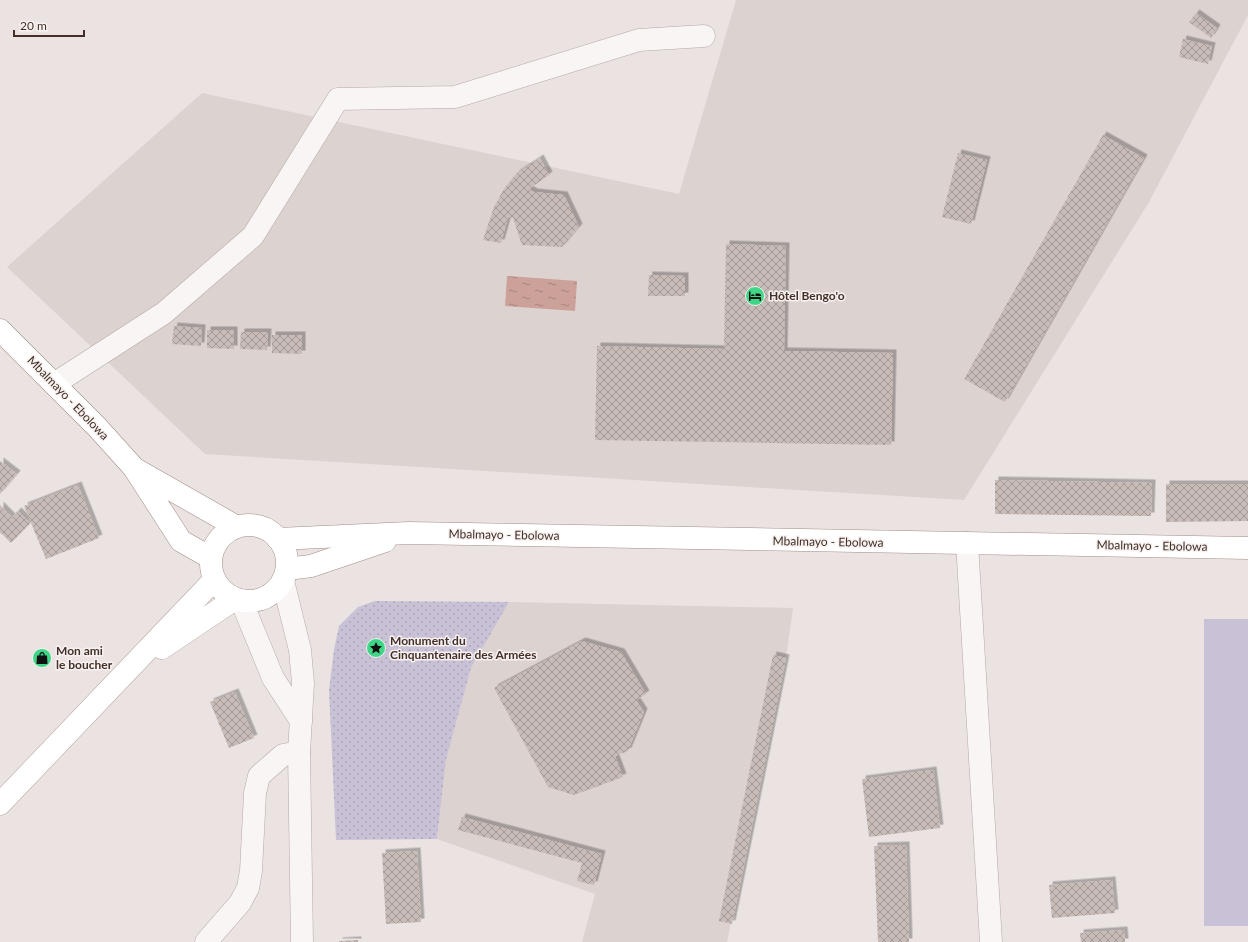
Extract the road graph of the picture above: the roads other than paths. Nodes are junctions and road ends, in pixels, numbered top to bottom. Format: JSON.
{"nodes":[{"id":1,"x":704,"y":36,"type":"dead end"},
{"id":2,"x":0,"y":330,"type":"edge"},
{"id":3,"x":54,"y":384,"type":"junction"},
{"id":4,"x":134,"y":468,"type":"junction"},
{"id":5,"x":237,"y":527,"type":"junction"},
{"id":6,"x":408,"y":533,"type":"junction"},
{"id":7,"x":278,"y":539,"type":"junction"},
{"id":8,"x":967,"y":543,"type":"junction"},
{"id":9,"x":1248,"y":548,"type":"edge"},
{"id":10,"x":211,"y":558,"type":"junction"},
{"id":11,"x":285,"y":575,"type":"junction"},
{"id":12,"x":214,"y":580,"type":"junction"},
{"id":13,"x":238,"y":599,"type":"junction"},
{"id":14,"x":129,"y":670,"type":"junction"},
{"id":15,"x":301,"y":722,"type":"junction"},
{"id":16,"x":299,"y":752,"type":"junction"},
{"id":17,"x":0,"y":804,"type":"edge"},
{"id":18,"x":206,"y":942,"type":"edge"},
{"id":19,"x":302,"y":942,"type":"edge"},
{"id":20,"x":992,"y":942,"type":"edge"}],
"edges":[{"from":1,"to":3,"type":"street"},
{"from":2,"to":3,"type":"main road","name":"Mbalmayo - Ebolowa"},
{"from":3,"to":4,"type":"main road","name":"Mbalmayo - Ebolowa"},
{"from":4,"to":5,"type":"main road","name":"Mbalmayo - Ebolowa"},
{"from":4,"to":10,"type":"main road","name":"Mbalmayo - Ebolowa"},
{"from":5,"to":7,"type":"main road"},
{"from":5,"to":10,"type":"main road"},
{"from":6,"to":7,"type":"main road","name":"Mbalmayo - Ebolowa"},
{"from":6,"to":8,"type":"main road","name":"Mbalmayo - Ebolowa"},
{"from":6,"to":11,"type":"main road","name":"Mbalmayo - Ebolowa"},
{"from":7,"to":11,"type":"main road"},
{"from":8,"to":9,"type":"main road","name":"Mbalmayo - Ebolowa"},
{"from":8,"to":20,"type":"street"},
{"from":10,"to":12,"type":"main road"},
{"from":11,"to":13,"type":"main road"},
{"from":11,"to":15,"type":"street"},
{"from":12,"to":13,"type":"main road"},
{"from":12,"to":14,"type":"main road"},
{"from":13,"to":14,"type":"main road"},
{"from":13,"to":15,"type":"street"},
{"from":14,"to":17,"type":"main road"},
{"from":15,"to":16,"type":"street"},
{"from":16,"to":18,"type":"street"},
{"from":16,"to":19,"type":"street"}]}
